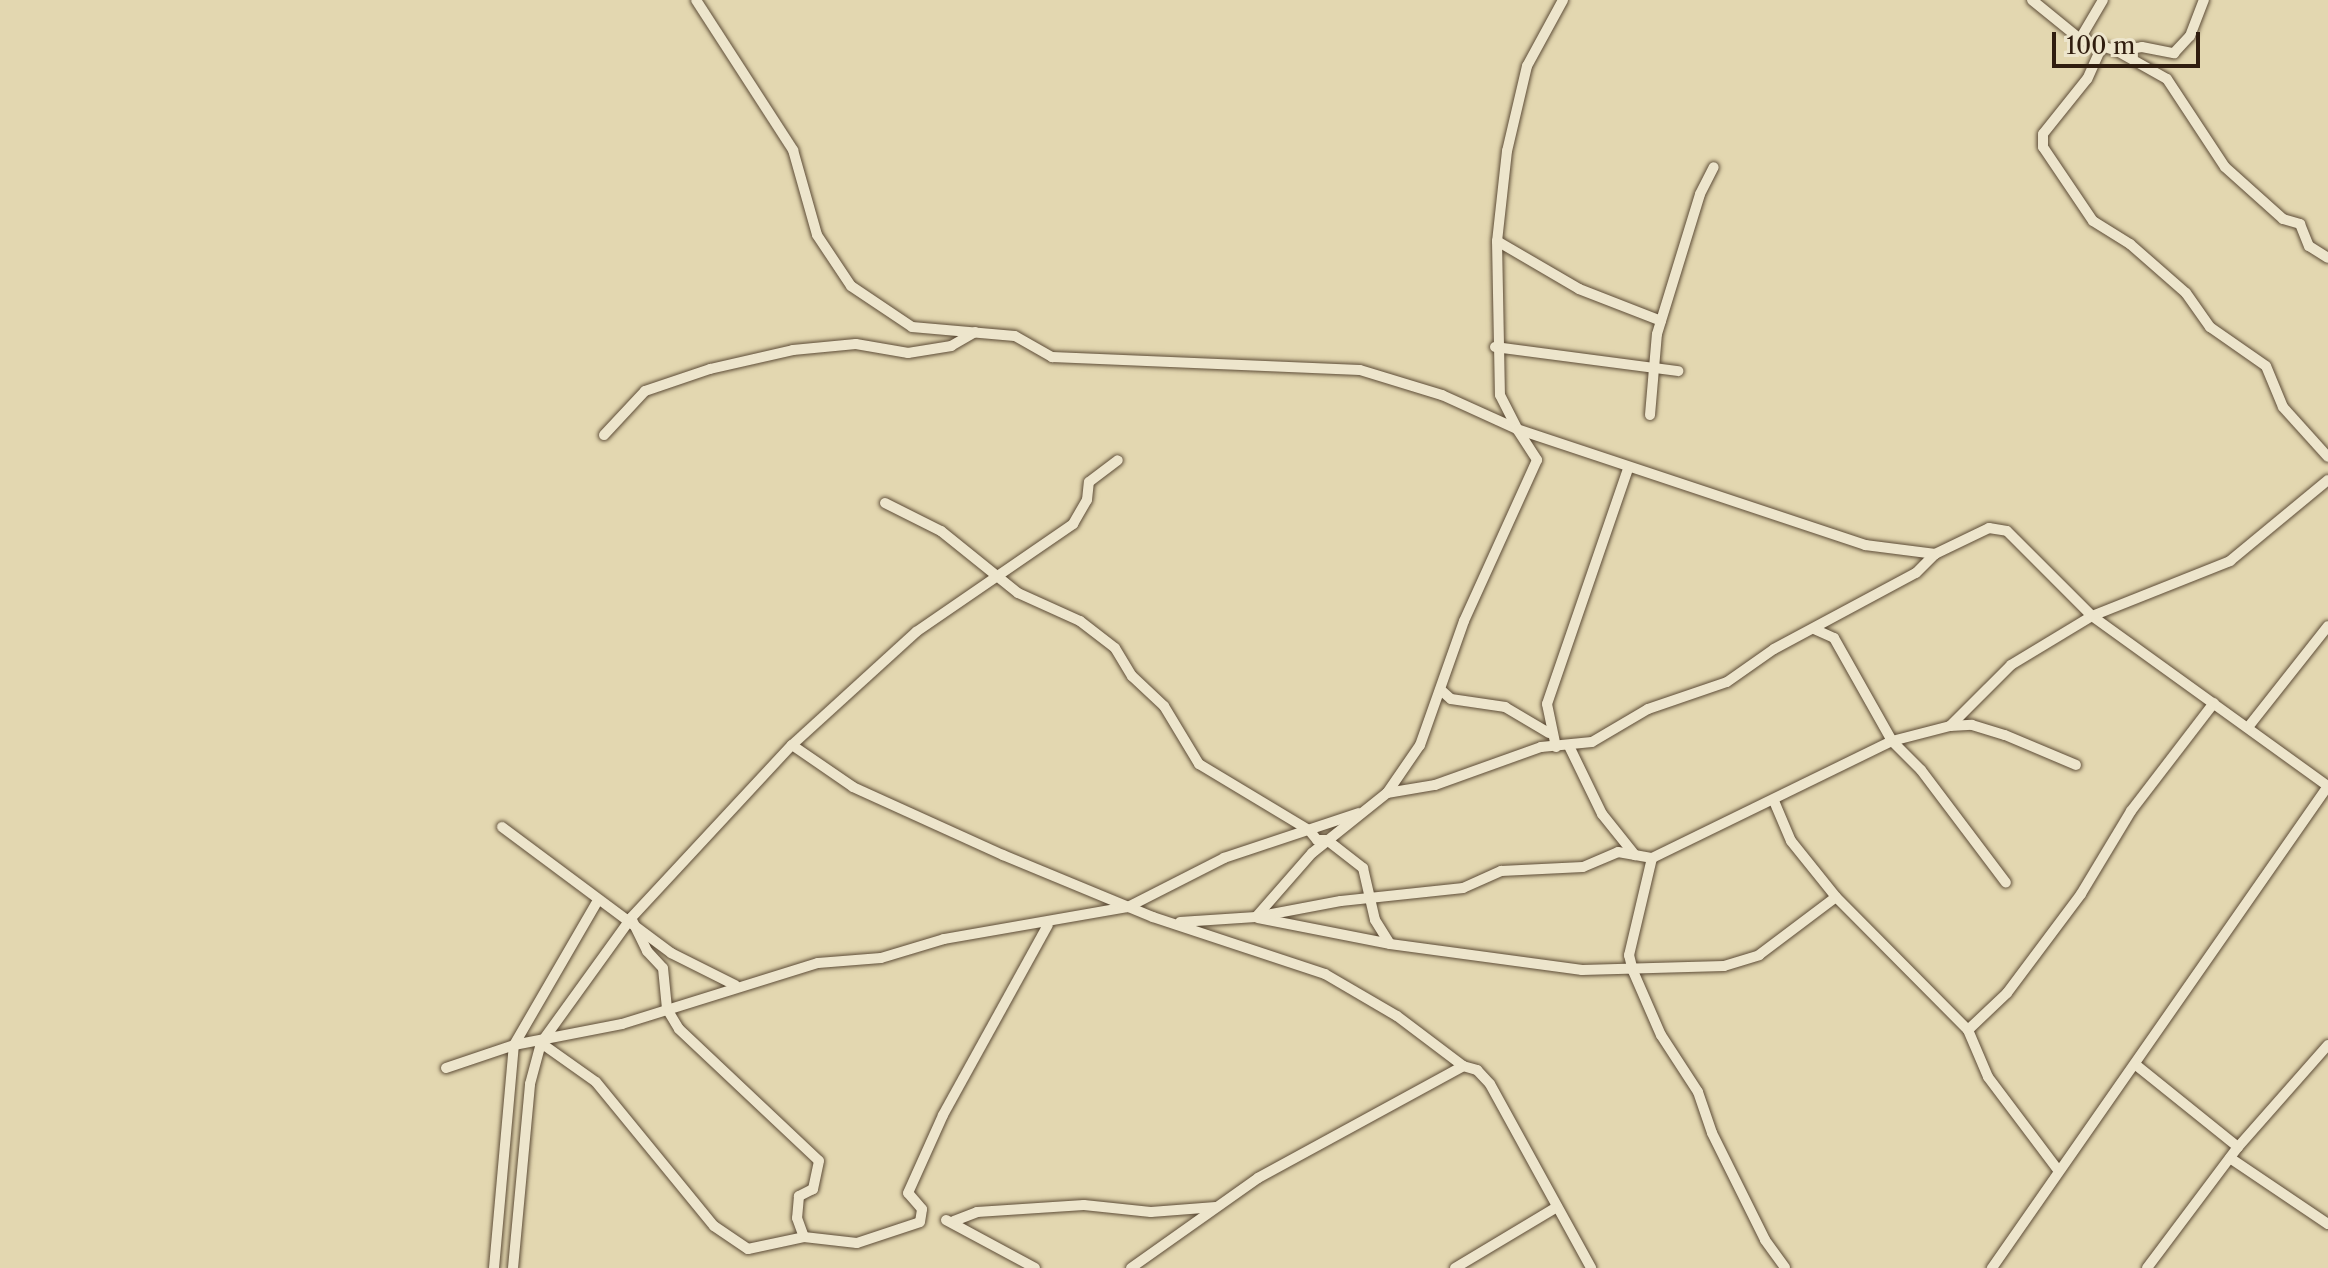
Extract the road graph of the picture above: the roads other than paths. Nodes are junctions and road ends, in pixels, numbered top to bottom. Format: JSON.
{"nodes":[{"id":1,"x":696,"y":0,"type":"edge"},
{"id":2,"x":1563,"y":0,"type":"edge"},
{"id":3,"x":2032,"y":0,"type":"edge"},
{"id":4,"x":2103,"y":0,"type":"edge"},
{"id":5,"x":2204,"y":0,"type":"edge"},
{"id":6,"x":2080,"y":39,"type":"junction"},
{"id":7,"x":2102,"y":46,"type":"junction"},
{"id":8,"x":2117,"y":51,"type":"junction"},
{"id":9,"x":1714,"y":167,"type":"dead end"},
{"id":10,"x":1497,"y":241,"type":"junction"},
{"id":11,"x":2328,"y":258,"type":"edge"},
{"id":12,"x":1661,"y":321,"type":"junction"},
{"id":13,"x":975,"y":332,"type":"junction"},
{"id":14,"x":1495,"y":347,"type":"junction"},
{"id":15,"x":1652,"y":369,"type":"junction"},
{"id":16,"x":1678,"y":371,"type":"dead end"},
{"id":17,"x":1650,"y":415,"type":"dead end"},
{"id":18,"x":1517,"y":429,"type":"junction"},
{"id":19,"x":604,"y":435,"type":"dead end"},
{"id":20,"x":2328,"y":457,"type":"edge"},
{"id":21,"x":1118,"y":460,"type":"dead end"},
{"id":22,"x":1628,"y":469,"type":"junction"},
{"id":23,"x":2328,"y":480,"type":"edge"},
{"id":24,"x":885,"y":503,"type":"dead end"},
{"id":25,"x":1935,"y":554,"type":"junction"},
{"id":26,"x":1001,"y":577,"type":"junction"},
{"id":27,"x":2092,"y":616,"type":"junction"},
{"id":28,"x":2328,"y":626,"type":"edge"},
{"id":29,"x":1814,"y":629,"type":"junction"},
{"id":30,"x":1442,"y":691,"type":"junction"},
{"id":31,"x":2214,"y":703,"type":"junction"},
{"id":32,"x":1950,"y":726,"type":"junction"},
{"id":33,"x":2249,"y":726,"type":"junction"},
{"id":34,"x":1549,"y":733,"type":"junction"},
{"id":35,"x":1892,"y":741,"type":"junction"},
{"id":36,"x":792,"y":745,"type":"junction"},
{"id":37,"x":1569,"y":746,"type":"junction"},
{"id":38,"x":1556,"y":747,"type":"junction"},
{"id":39,"x":2076,"y":765,"type":"dead end"},
{"id":40,"x":1387,"y":793,"type":"junction"},
{"id":41,"x":1774,"y":801,"type":"junction"},
{"id":42,"x":1364,"y":812,"type":"junction"},
{"id":43,"x":502,"y":827,"type":"dead end"},
{"id":44,"x":1309,"y":830,"type":"junction"},
{"id":45,"x":1327,"y":840,"type":"junction"},
{"id":46,"x":1635,"y":855,"type":"junction"},
{"id":47,"x":1652,"y":858,"type":"junction"},
{"id":48,"x":2006,"y":883,"type":"dead end"},
{"id":49,"x":1836,"y":897,"type":"junction"},
{"id":50,"x":1370,"y":898,"type":"junction"},
{"id":51,"x":598,"y":900,"type":"junction"},
{"id":52,"x":1128,"y":907,"type":"junction"},
{"id":53,"x":1256,"y":917,"type":"junction"},
{"id":54,"x":631,"y":918,"type":"junction"},
{"id":55,"x":1172,"y":922,"type":"junction"},
{"id":56,"x":1048,"y":925,"type":"junction"},
{"id":57,"x":1390,"y":944,"type":"junction"},
{"id":58,"x":1633,"y":971,"type":"junction"},
{"id":59,"x":735,"y":985,"type":"junction"},
{"id":60,"x":667,"y":1009,"type":"junction"},
{"id":61,"x":1968,"y":1030,"type":"junction"},
{"id":62,"x":541,"y":1043,"type":"junction"},
{"id":63,"x":514,"y":1045,"type":"junction"},
{"id":64,"x":2328,"y":1045,"type":"edge"},
{"id":65,"x":2136,"y":1065,"type":"junction"},
{"id":66,"x":1463,"y":1066,"type":"junction"},
{"id":67,"x":446,"y":1068,"type":"dead end"},
{"id":68,"x":2238,"y":1147,"type":"junction"},
{"id":69,"x":2230,"y":1158,"type":"junction"},
{"id":70,"x":2058,"y":1170,"type":"junction"},
{"id":71,"x":1218,"y":1206,"type":"junction"},
{"id":72,"x":1557,"y":1207,"type":"junction"},
{"id":73,"x":2328,"y":1224,"type":"edge"},
{"id":74,"x":804,"y":1237,"type":"junction"},
{"id":75,"x":494,"y":1268,"type":"edge"},
{"id":76,"x":513,"y":1268,"type":"edge"},
{"id":77,"x":1035,"y":1268,"type":"edge"},
{"id":78,"x":1131,"y":1268,"type":"edge"},
{"id":79,"x":1455,"y":1268,"type":"edge"},
{"id":80,"x":1591,"y":1268,"type":"edge"},
{"id":81,"x":1785,"y":1268,"type":"edge"},
{"id":82,"x":1992,"y":1268,"type":"edge"},
{"id":83,"x":2147,"y":1268,"type":"edge"}],
"edges":[{"from":1,"to":13,"type":"street"},
{"from":2,"to":10,"type":"street"},
{"from":3,"to":6,"type":"street"},
{"from":4,"to":6,"type":"street"},
{"from":5,"to":8,"type":"street"},
{"from":6,"to":7,"type":"street"},
{"from":7,"to":8,"type":"street"},
{"from":7,"to":20,"type":"street"},
{"from":8,"to":11,"type":"street"},
{"from":9,"to":12,"type":"street"},
{"from":10,"to":12,"type":"street"},
{"from":10,"to":14,"type":"street"},
{"from":12,"to":15,"type":"street"},
{"from":13,"to":18,"type":"street"},
{"from":13,"to":19,"type":"street"},
{"from":14,"to":15,"type":"street"},
{"from":14,"to":18,"type":"street"},
{"from":15,"to":16,"type":"street"},
{"from":15,"to":17,"type":"street"},
{"from":18,"to":22,"type":"street"},
{"from":18,"to":30,"type":"street"},
{"from":21,"to":26,"type":"street"},
{"from":22,"to":25,"type":"street"},
{"from":22,"to":34,"type":"street"},
{"from":23,"to":27,"type":"street"},
{"from":24,"to":26,"type":"street"},
{"from":25,"to":27,"type":"street"},
{"from":25,"to":29,"type":"street"},
{"from":26,"to":36,"type":"street"},
{"from":26,"to":44,"type":"street"},
{"from":27,"to":31,"type":"street"},
{"from":27,"to":32,"type":"street"},
{"from":28,"to":33,"type":"street"},
{"from":29,"to":35,"type":"street"},
{"from":29,"to":37,"type":"street"},
{"from":30,"to":34,"type":"street"},
{"from":30,"to":40,"type":"street"},
{"from":31,"to":33,"type":"street"},
{"from":31,"to":61,"type":"street"},
{"from":32,"to":35,"type":"street"},
{"from":32,"to":39,"type":"street"},
{"from":33,"to":65,"type":"street"},
{"from":34,"to":38,"type":"street"},
{"from":35,"to":41,"type":"street"},
{"from":35,"to":48,"type":"street"},
{"from":36,"to":52,"type":"street"},
{"from":36,"to":54,"type":"street"},
{"from":37,"to":38,"type":"street"},
{"from":37,"to":46,"type":"street"},
{"from":38,"to":40,"type":"street"},
{"from":40,"to":42,"type":"street"},
{"from":41,"to":47,"type":"street"},
{"from":41,"to":49,"type":"street"},
{"from":42,"to":44,"type":"street"},
{"from":42,"to":45,"type":"street"},
{"from":43,"to":51,"type":"street"},
{"from":44,"to":45,"type":"street"},
{"from":44,"to":52,"type":"street"},
{"from":45,"to":50,"type":"street"},
{"from":45,"to":53,"type":"street"},
{"from":46,"to":47,"type":"street"},
{"from":46,"to":50,"type":"street"},
{"from":47,"to":58,"type":"street"},
{"from":49,"to":58,"type":"street"},
{"from":49,"to":61,"type":"street"},
{"from":50,"to":53,"type":"street"},
{"from":50,"to":57,"type":"street"},
{"from":51,"to":54,"type":"street"},
{"from":51,"to":63,"type":"street"},
{"from":52,"to":55,"type":"street"},
{"from":52,"to":56,"type":"street"},
{"from":53,"to":55,"type":"street"},
{"from":53,"to":57,"type":"street"},
{"from":54,"to":59,"type":"street"},
{"from":54,"to":60,"type":"street"},
{"from":54,"to":62,"type":"street"},
{"from":55,"to":66,"type":"street"},
{"from":56,"to":59,"type":"street"},
{"from":56,"to":74,"type":"street"},
{"from":57,"to":58,"type":"street"},
{"from":58,"to":81,"type":"street"},
{"from":59,"to":60,"type":"street"},
{"from":60,"to":62,"type":"street"},
{"from":60,"to":74,"type":"street"},
{"from":61,"to":70,"type":"street"},
{"from":62,"to":63,"type":"street"},
{"from":62,"to":74,"type":"street"},
{"from":62,"to":76,"type":"street"},
{"from":63,"to":67,"type":"street"},
{"from":63,"to":75,"type":"street"},
{"from":64,"to":68,"type":"street"},
{"from":65,"to":68,"type":"street"},
{"from":65,"to":70,"type":"street"},
{"from":66,"to":71,"type":"street"},
{"from":66,"to":72,"type":"street"},
{"from":68,"to":69,"type":"street"},
{"from":69,"to":73,"type":"street"},
{"from":69,"to":83,"type":"street"},
{"from":70,"to":82,"type":"street"},
{"from":71,"to":77,"type":"street"},
{"from":71,"to":78,"type":"street"},
{"from":72,"to":79,"type":"street"},
{"from":72,"to":80,"type":"street"}]}
